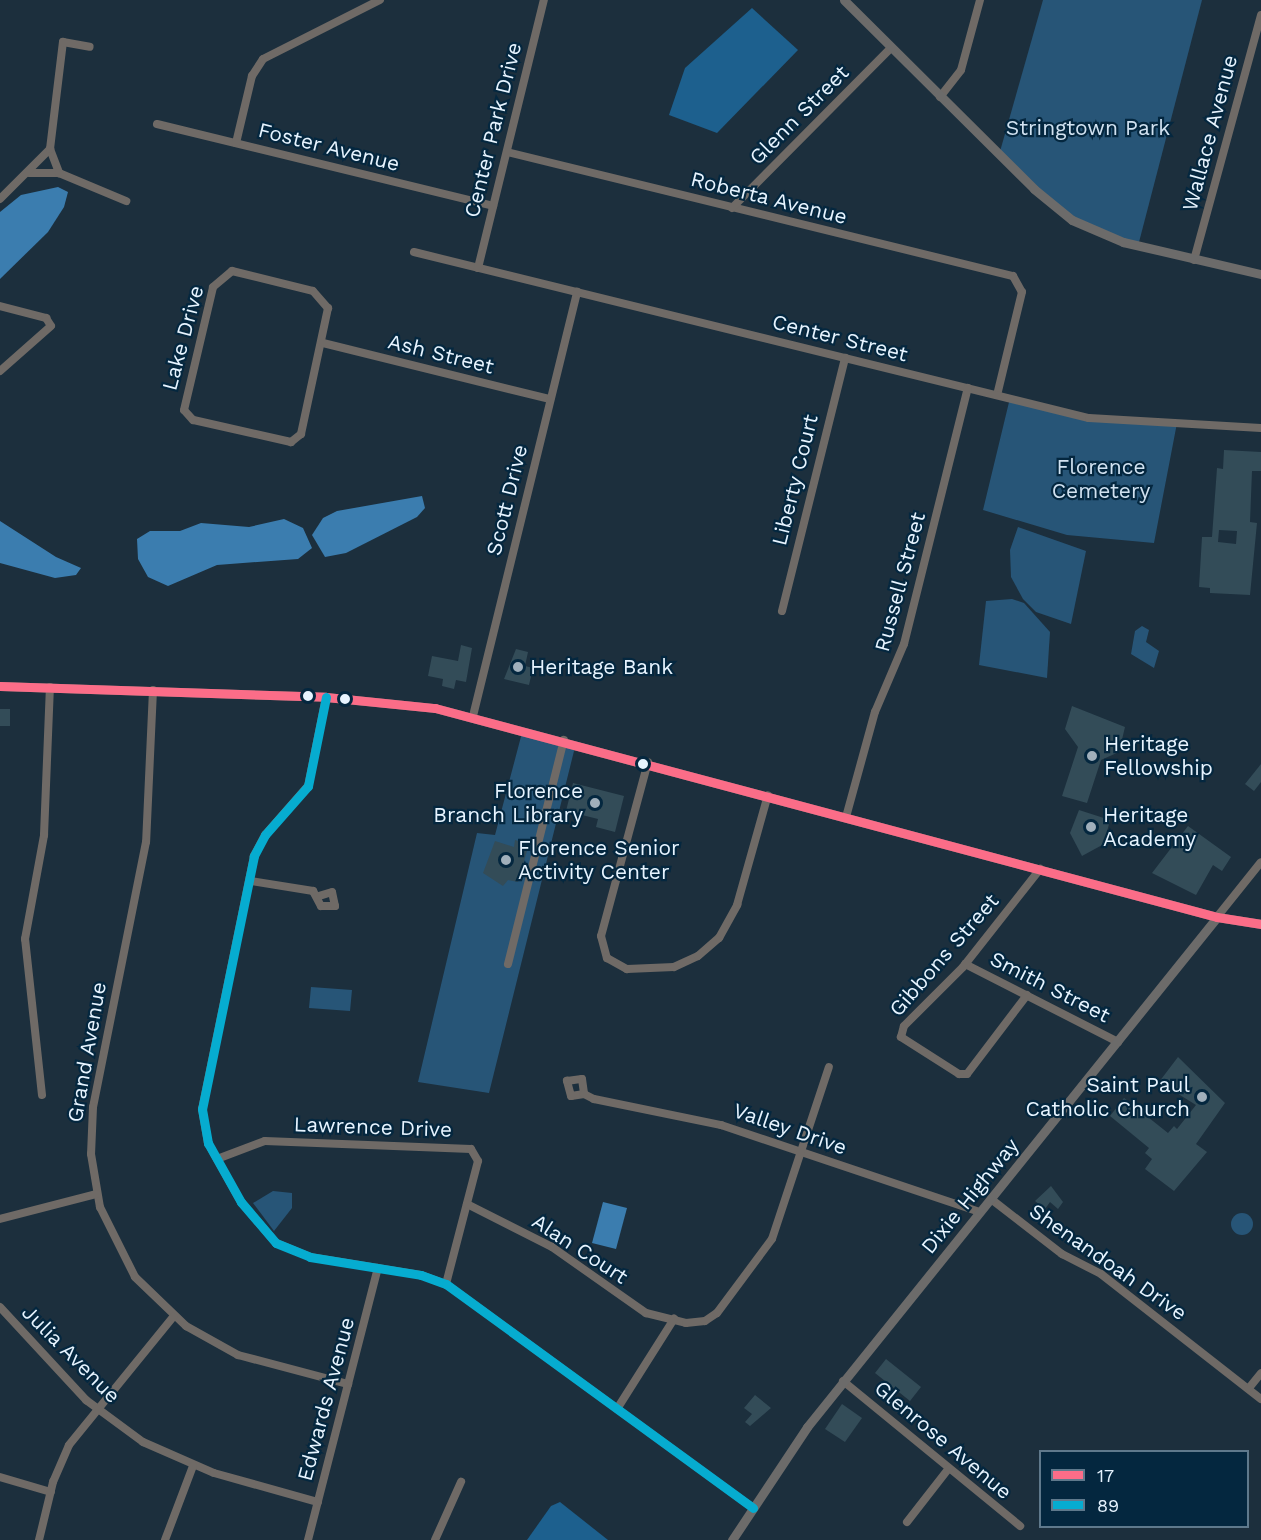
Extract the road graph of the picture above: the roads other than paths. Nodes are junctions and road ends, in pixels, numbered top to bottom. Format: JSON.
{"nodes":[{"id":1,"x":380,"y":0,"type":"edge"},
{"id":2,"x":544,"y":0,"type":"edge"},
{"id":3,"x":844,"y":0,"type":"edge"},
{"id":4,"x":980,"y":0,"type":"edge"},
{"id":5,"x":1261,"y":15,"type":"edge"},
{"id":6,"x":90,"y":47,"type":"dead end"},
{"id":7,"x":891,"y":48,"type":"junction"},
{"id":8,"x":940,"y":97,"type":"junction"},
{"id":9,"x":157,"y":124,"type":"dead end"},
{"id":10,"x":236,"y":143,"type":"junction"},
{"id":11,"x":50,"y":149,"type":"junction"},
{"id":12,"x":507,"y":152,"type":"junction"},
{"id":13,"x":29,"y":173,"type":"junction"},
{"id":14,"x":59,"y":174,"type":"junction"},
{"id":15,"x":0,"y":199,"type":"edge"},
{"id":16,"x":126,"y":201,"type":"dead end"},
{"id":17,"x":493,"y":206,"type":"junction"},
{"id":18,"x":732,"y":208,"type":"junction"},
{"id":19,"x":414,"y":252,"type":"dead end"},
{"id":20,"x":1194,"y":260,"type":"junction"},
{"id":21,"x":478,"y":268,"type":"junction"},
{"id":22,"x":1261,"y":274,"type":"edge"},
{"id":23,"x":577,"y":292,"type":"junction"},
{"id":24,"x":0,"y":306,"type":"edge"},
{"id":25,"x":323,"y":344,"type":"junction"},
{"id":26,"x":845,"y":358,"type":"junction"},
{"id":27,"x":0,"y":371,"type":"edge"},
{"id":28,"x":968,"y":388,"type":"junction"},
{"id":29,"x":997,"y":395,"type":"junction"},
{"id":30,"x":550,"y":399,"type":"junction"},
{"id":31,"x":1261,"y":428,"type":"edge"},
{"id":32,"x":782,"y":611,"type":"dead end"},
{"id":33,"x":0,"y":686,"type":"edge"},
{"id":34,"x":50,"y":687,"type":"junction"},
{"id":35,"x":153,"y":690,"type":"junction"},
{"id":36,"x":326,"y":697,"type":"junction"},
{"id":37,"x":473,"y":716,"type":"junction"},
{"id":38,"x":564,"y":740,"type":"junction"},
{"id":39,"x":648,"y":762,"type":"junction"},
{"id":40,"x":768,"y":795,"type":"junction"},
{"id":41,"x":846,"y":817,"type":"junction"},
{"id":42,"x":1261,"y":862,"type":"edge"},
{"id":43,"x":1040,"y":869,"type":"junction"},
{"id":44,"x":251,"y":881,"type":"junction"},
{"id":45,"x":319,"y":896,"type":"dead end"},
{"id":46,"x":1217,"y":917,"type":"junction"},
{"id":47,"x":1261,"y":924,"type":"edge"},
{"id":48,"x":508,"y":964,"type":"dead end"},
{"id":49,"x":965,"y":964,"type":"junction"},
{"id":50,"x":1027,"y":995,"type":"junction"},
{"id":51,"x":1118,"y":1042,"type":"junction"},
{"id":52,"x":830,"y":1067,"type":"dead end"},
{"id":53,"x":584,"y":1094,"type":"dead end"},
{"id":54,"x":42,"y":1095,"type":"dead end"},
{"id":55,"x":801,"y":1152,"type":"junction"},
{"id":56,"x":217,"y":1159,"type":"junction"},
{"id":57,"x":97,"y":1194,"type":"junction"},
{"id":58,"x":991,"y":1199,"type":"junction"},
{"id":59,"x":467,"y":1204,"type":"junction"},
{"id":60,"x":980,"y":1212,"type":"junction"},
{"id":61,"x":0,"y":1219,"type":"edge"},
{"id":62,"x":378,"y":1268,"type":"junction"},
{"id":63,"x":446,"y":1284,"type":"junction"},
{"id":64,"x":0,"y":1307,"type":"edge"},
{"id":65,"x":173,"y":1317,"type":"junction"},
{"id":66,"x":674,"y":1319,"type":"junction"},
{"id":67,"x":1261,"y":1373,"type":"edge"},
{"id":68,"x":843,"y":1381,"type":"junction"},
{"id":69,"x":348,"y":1384,"type":"junction"},
{"id":70,"x":1249,"y":1388,"type":"junction"},
{"id":71,"x":1261,"y":1398,"type":"edge"},
{"id":72,"x":96,"y":1408,"type":"junction"},
{"id":73,"x":618,"y":1409,"type":"junction"},
{"id":74,"x":193,"y":1466,"type":"junction"},
{"id":75,"x":949,"y":1468,"type":"junction"},
{"id":76,"x":0,"y":1477,"type":"edge"},
{"id":77,"x":461,"y":1482,"type":"dead end"},
{"id":78,"x":51,"y":1492,"type":"junction"},
{"id":79,"x":318,"y":1502,"type":"junction"},
{"id":80,"x":753,"y":1508,"type":"junction"},
{"id":81,"x":907,"y":1522,"type":"dead end"},
{"id":82,"x":1020,"y":1526,"type":"dead end"},
{"id":83,"x":39,"y":1540,"type":"edge"},
{"id":84,"x":165,"y":1540,"type":"edge"},
{"id":85,"x":308,"y":1540,"type":"edge"},
{"id":86,"x":435,"y":1540,"type":"edge"},
{"id":87,"x":732,"y":1540,"type":"edge"}],
"edges":[{"from":1,"to":10,"type":"street"},
{"from":2,"to":12,"type":"street","name":"Center Park Drive"},
{"from":3,"to":7,"type":"main road"},
{"from":4,"to":8,"type":"street"},
{"from":5,"to":20,"type":"street","name":"Wallace Avenue"},
{"from":6,"to":11,"type":"street"},
{"from":7,"to":8,"type":"main road"},
{"from":7,"to":18,"type":"street","name":"Glenn Street"},
{"from":8,"to":20,"type":"main road"},
{"from":9,"to":10,"type":"street","name":"Foster Avenue"},
{"from":10,"to":17,"type":"street","name":"Foster Avenue"},
{"from":11,"to":13,"type":"street"},
{"from":11,"to":14,"type":"street"},
{"from":12,"to":17,"type":"street","name":"Center Park Drive"},
{"from":12,"to":18,"type":"street","name":"Roberta Avenue"},
{"from":13,"to":14,"type":"street"},
{"from":13,"to":15,"type":"street"},
{"from":14,"to":16,"type":"street"},
{"from":17,"to":21,"type":"street","name":"Center Park Drive"},
{"from":18,"to":29,"type":"street","name":"Roberta Avenue"},
{"from":19,"to":21,"type":"street","name":"Center Street"},
{"from":20,"to":22,"type":"main road"},
{"from":21,"to":23,"type":"street","name":"Center Street"},
{"from":23,"to":26,"type":"street","name":"Center Street"},
{"from":23,"to":30,"type":"street","name":"Scott Drive"},
{"from":24,"to":27,"type":"street"},
{"from":25,"to":25,"type":"street","name":"Lake Drive"},
{"from":25,"to":30,"type":"street","name":"Ash Street"},
{"from":26,"to":28,"type":"street","name":"Center Street"},
{"from":26,"to":32,"type":"street","name":"Liberty Court"},
{"from":28,"to":29,"type":"street","name":"Center Street"},
{"from":28,"to":41,"type":"street","name":"Russell Street"},
{"from":29,"to":31,"type":"street","name":"Center Street"},
{"from":30,"to":37,"type":"street","name":"Scott Drive"},
{"from":33,"to":34,"type":"main road"},
{"from":34,"to":35,"type":"main road"},
{"from":34,"to":54,"type":"street"},
{"from":35,"to":36,"type":"main road"},
{"from":35,"to":57,"type":"street","name":"Grand Avenue"},
{"from":36,"to":37,"type":"main road"},
{"from":36,"to":44,"type":"street"},
{"from":37,"to":38,"type":"main road"},
{"from":38,"to":39,"type":"main road"},
{"from":38,"to":48,"type":"street"},
{"from":39,"to":40,"type":"main road"},
{"from":39,"to":40,"type":"street"},
{"from":40,"to":41,"type":"main road"},
{"from":41,"to":43,"type":"main road"},
{"from":42,"to":46,"type":"street"},
{"from":43,"to":46,"type":"main road"},
{"from":43,"to":49,"type":"street","name":"Gibbons Street"},
{"from":44,"to":45,"type":"street"},
{"from":44,"to":56,"type":"street"},
{"from":46,"to":47,"type":"main road"},
{"from":46,"to":51,"type":"main road","name":"Dixie Highway"},
{"from":49,"to":50,"type":"street","name":"Smith Street"},
{"from":49,"to":50,"type":"street","name":"Gibbons Street"},
{"from":50,"to":51,"type":"street","name":"Smith Street"},
{"from":51,"to":58,"type":"main road","name":"Dixie Highway"},
{"from":52,"to":55,"type":"street","name":"Alan Court"},
{"from":53,"to":55,"type":"street","name":"Valley Drive"},
{"from":55,"to":60,"type":"street","name":"Valley Drive"},
{"from":55,"to":66,"type":"street","name":"Alan Court"},
{"from":56,"to":59,"type":"street","name":"Lawrence Drive"},
{"from":56,"to":62,"type":"street"},
{"from":57,"to":61,"type":"street"},
{"from":57,"to":65,"type":"street","name":"Grand Avenue"},
{"from":58,"to":60,"type":"main road","name":"Dixie Highway"},
{"from":58,"to":70,"type":"street","name":"Shenandoah Drive"},
{"from":59,"to":63,"type":"street"},
{"from":59,"to":66,"type":"street","name":"Alan Court"},
{"from":60,"to":68,"type":"main road","name":"Dixie Highway"},
{"from":62,"to":63,"type":"street"},
{"from":62,"to":69,"type":"street","name":"Edwards Avenue"},
{"from":63,"to":73,"type":"street"},
{"from":64,"to":72,"type":"street","name":"Julia Avenue"},
{"from":65,"to":69,"type":"street","name":"Grand Avenue"},
{"from":65,"to":72,"type":"street"},
{"from":66,"to":73,"type":"street"},
{"from":67,"to":70,"type":"street"},
{"from":68,"to":75,"type":"street","name":"Glenrose Avenue"},
{"from":68,"to":80,"type":"main road","name":"Dixie Highway"},
{"from":69,"to":79,"type":"street","name":"Edwards Avenue"},
{"from":70,"to":71,"type":"street","name":"Shenandoah Drive"},
{"from":72,"to":74,"type":"street","name":"Julia Avenue"},
{"from":72,"to":78,"type":"street"},
{"from":73,"to":80,"type":"street"},
{"from":74,"to":79,"type":"street","name":"Julia Avenue"},
{"from":74,"to":84,"type":"street"},
{"from":75,"to":81,"type":"street"},
{"from":75,"to":82,"type":"street","name":"Glenrose Avenue"},
{"from":76,"to":78,"type":"street"},
{"from":77,"to":86,"type":"street"},
{"from":78,"to":83,"type":"street"},
{"from":79,"to":85,"type":"street","name":"Edwards Avenue"},
{"from":80,"to":87,"type":"main road","name":"Dixie Highway"}]}
